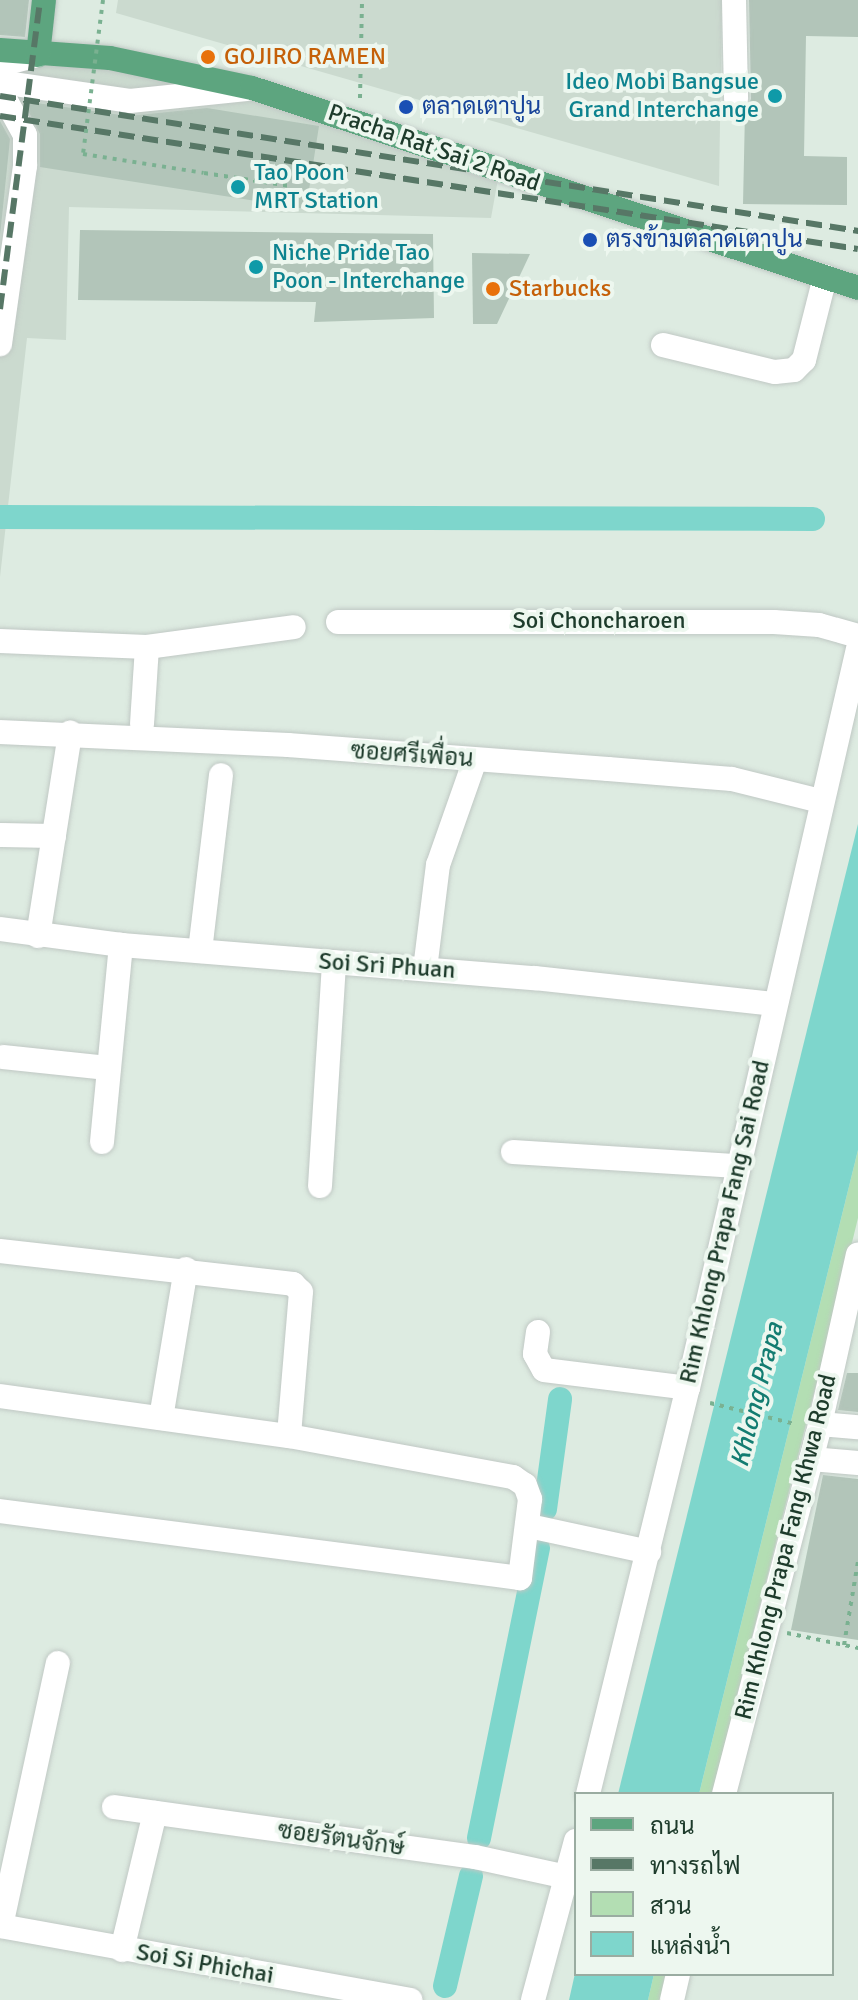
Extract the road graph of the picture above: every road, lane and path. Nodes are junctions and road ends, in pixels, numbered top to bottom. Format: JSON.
{"nodes":[{"id":1,"x":44,"y":0,"type":"edge"},
{"id":2,"x":103,"y":0,"type":"edge"},
{"id":3,"x":362,"y":0,"type":"edge"},
{"id":4,"x":734,"y":0,"type":"edge"},
{"id":5,"x":0,"y":50,"type":"edge"},
{"id":6,"x":38,"y":55,"type":"junction"},
{"id":7,"x":0,"y":65,"type":"edge"},
{"id":8,"x":0,"y":82,"type":"edge"},
{"id":9,"x":252,"y":88,"type":"junction"},
{"id":10,"x":0,"y":90,"type":"edge"},
{"id":11,"x":736,"y":99,"type":"dead end"},
{"id":12,"x":357,"y":120,"type":"junction"},
{"id":13,"x":290,"y":186,"type":"dead end"},
{"id":14,"x":825,"y":277,"type":"junction"},
{"id":15,"x":858,"y":288,"type":"edge"},
{"id":16,"x":0,"y":344,"type":"edge"},
{"id":17,"x":663,"y":345,"type":"dead end"},
{"id":18,"x":338,"y":622,"type":"dead end"},
{"id":19,"x":294,"y":627,"type":"dead end"},
{"id":20,"x":858,"y":636,"type":"edge"},
{"id":21,"x":0,"y":641,"type":"edge"},
{"id":22,"x":147,"y":647,"type":"junction"},
{"id":23,"x":858,"y":649,"type":"edge"},
{"id":24,"x":142,"y":724,"type":"dead end"},
{"id":25,"x":0,"y":732,"type":"edge"},
{"id":26,"x":70,"y":733,"type":"junction"},
{"id":27,"x":475,"y":760,"type":"junction"},
{"id":28,"x":221,"y":775,"type":"dead end"},
{"id":29,"x":820,"y":801,"type":"junction"},
{"id":30,"x":0,"y":835,"type":"edge"},
{"id":31,"x":54,"y":836,"type":"junction"},
{"id":32,"x":0,"y":929,"type":"edge"},
{"id":33,"x":38,"y":936,"type":"junction"},
{"id":34,"x":121,"y":945,"type":"junction"},
{"id":35,"x":200,"y":951,"type":"junction"},
{"id":36,"x":334,"y":962,"type":"junction"},
{"id":37,"x":425,"y":969,"type":"junction"},
{"id":38,"x":773,"y":1004,"type":"junction"},
{"id":39,"x":3,"y":1057,"type":"dead end"},
{"id":40,"x":107,"y":1068,"type":"junction"},
{"id":41,"x":102,"y":1142,"type":"dead end"},
{"id":42,"x":513,"y":1152,"type":"dead end"},
{"id":43,"x":738,"y":1166,"type":"junction"},
{"id":44,"x":320,"y":1186,"type":"dead end"},
{"id":45,"x":0,"y":1251,"type":"edge"},
{"id":46,"x":858,"y":1254,"type":"edge"},
{"id":47,"x":186,"y":1269,"type":"junction"},
{"id":48,"x":854,"y":1287,"type":"edge"},
{"id":49,"x":538,"y":1332,"type":"dead end"},
{"id":50,"x":688,"y":1388,"type":"junction"},
{"id":51,"x":0,"y":1396,"type":"edge"},
{"id":52,"x":710,"y":1403,"type":"dead end"},
{"id":53,"x":161,"y":1418,"type":"junction"},
{"id":54,"x":795,"y":1424,"type":"dead end"},
{"id":55,"x":820,"y":1424,"type":"junction"},
{"id":56,"x":858,"y":1427,"type":"edge"},
{"id":57,"x":289,"y":1436,"type":"junction"},
{"id":58,"x":811,"y":1459,"type":"junction"},
{"id":59,"x":858,"y":1463,"type":"edge"},
{"id":60,"x":0,"y":1511,"type":"edge"},
{"id":61,"x":529,"y":1526,"type":"junction"},
{"id":62,"x":649,"y":1552,"type":"junction"},
{"id":63,"x":858,"y":1561,"type":"edge"},
{"id":64,"x":766,"y":1628,"type":"junction"},
{"id":65,"x":844,"y":1645,"type":"junction"},
{"id":66,"x":858,"y":1648,"type":"edge"},
{"id":67,"x":58,"y":1663,"type":"dead end"},
{"id":68,"x":589,"y":1792,"type":"edge"},
{"id":69,"x":725,"y":1792,"type":"edge"},
{"id":70,"x":114,"y":1807,"type":"dead end"},
{"id":71,"x":155,"y":1813,"type":"junction"},
{"id":72,"x":574,"y":1849,"type":"edge"},
{"id":73,"x":567,"y":1877,"type":"junction"},
{"id":74,"x":1,"y":1926,"type":"edge"},
{"id":75,"x":122,"y":1950,"type":"junction"},
{"id":76,"x":678,"y":1976,"type":"edge"},
{"id":77,"x":410,"y":2000,"type":"edge"},
{"id":78,"x":533,"y":2000,"type":"edge"},
{"id":79,"x":672,"y":2000,"type":"edge"}],
"edges":[{"from":1,"to":6,"type":"main road"},
{"from":2,"to":13,"type":"path","bridge":true},
{"from":3,"to":12,"type":"path"},
{"from":4,"to":11,"type":"street"},
{"from":5,"to":6,"type":"main road","name":"Pracha Rat Sai 2 Road"},
{"from":6,"to":7,"type":"street"},
{"from":6,"to":9,"type":"main road","name":"Pracha Rat Sai 2 Road"},
{"from":8,"to":9,"type":"street"},
{"from":9,"to":12,"type":"main road","name":"Pracha Rat Sai 2 Road"},
{"from":10,"to":16,"type":"street"},
{"from":12,"to":14,"type":"main road","name":"Pracha Rat Sai 2 Road"},
{"from":14,"to":15,"type":"main road","name":"Pracha Rat Sai 2 Road"},
{"from":14,"to":17,"type":"street"},
{"from":18,"to":20,"type":"street","name":"Soi Choncharoen"},
{"from":19,"to":22,"type":"street"},
{"from":21,"to":22,"type":"street"},
{"from":22,"to":24,"type":"street"},
{"from":23,"to":29,"type":"street","name":"Rim Khlong Prapa Fang Sai Road"},
{"from":25,"to":26,"type":"street","name":"ซอยศรีเพื่อน"},
{"from":26,"to":27,"type":"street","name":"ซอยศรีเพื่อน"},
{"from":26,"to":31,"type":"street"},
{"from":27,"to":29,"type":"street","name":"ซอยศรีเพื่อน"},
{"from":27,"to":37,"type":"street"},
{"from":28,"to":35,"type":"street"},
{"from":29,"to":38,"type":"street","name":"Rim Khlong Prapa Fang Sai Road"},
{"from":30,"to":31,"type":"street"},
{"from":31,"to":33,"type":"street"},
{"from":32,"to":33,"type":"street","name":"Soi Sri Phuan"},
{"from":33,"to":34,"type":"street","name":"Soi Sri Phuan"},
{"from":34,"to":35,"type":"street","name":"Soi Sri Phuan"},
{"from":34,"to":40,"type":"street"},
{"from":35,"to":36,"type":"street","name":"Soi Sri Phuan"},
{"from":36,"to":37,"type":"street","name":"Soi Sri Phuan"},
{"from":36,"to":44,"type":"street"},
{"from":37,"to":38,"type":"street","name":"Soi Sri Phuan"},
{"from":38,"to":43,"type":"street","name":"Rim Khlong Prapa Fang Sai Road"},
{"from":39,"to":40,"type":"street"},
{"from":40,"to":41,"type":"street"},
{"from":42,"to":43,"type":"street"},
{"from":43,"to":50,"type":"street","name":"Rim Khlong Prapa Fang Sai Road"},
{"from":45,"to":47,"type":"street"},
{"from":46,"to":48,"type":"street","name":"Rim Khlong Prapa Fang Khwa Road"},
{"from":47,"to":53,"type":"street"},
{"from":47,"to":57,"type":"street"},
{"from":48,"to":55,"type":"street","name":"Rim Khlong Prapa Fang Khwa Road"},
{"from":49,"to":50,"type":"street"},
{"from":50,"to":62,"type":"street","name":"Rim Khlong Prapa Fang Sai Road"},
{"from":51,"to":53,"type":"street"},
{"from":52,"to":54,"type":"path"},
{"from":53,"to":57,"type":"street"},
{"from":55,"to":56,"type":"street"},
{"from":55,"to":58,"type":"street","name":"Rim Khlong Prapa Fang Khwa Road"},
{"from":57,"to":61,"type":"street"},
{"from":58,"to":59,"type":"street"},
{"from":58,"to":64,"type":"street","name":"Rim Khlong Prapa Fang Khwa Road"},
{"from":60,"to":61,"type":"street"},
{"from":61,"to":62,"type":"street"},
{"from":62,"to":68,"type":"street","name":"Rim Khlong Prapa Fang Sai Road"},
{"from":63,"to":65,"type":"path"},
{"from":64,"to":65,"type":"path"},
{"from":64,"to":69,"type":"street","name":"Rim Khlong Prapa Fang Khwa Road"},
{"from":65,"to":66,"type":"path"},
{"from":67,"to":74,"type":"street"},
{"from":70,"to":71,"type":"street","name":"ซอยรัตนจักษ์"},
{"from":71,"to":73,"type":"street","name":"ซอยรัตนจักษ์"},
{"from":71,"to":75,"type":"street"},
{"from":72,"to":73,"type":"street"},
{"from":73,"to":78,"type":"street"},
{"from":74,"to":75,"type":"street","name":"Soi Si Phichai"},
{"from":75,"to":77,"type":"street","name":"Soi Si Phichai"},
{"from":76,"to":79,"type":"street"}]}
